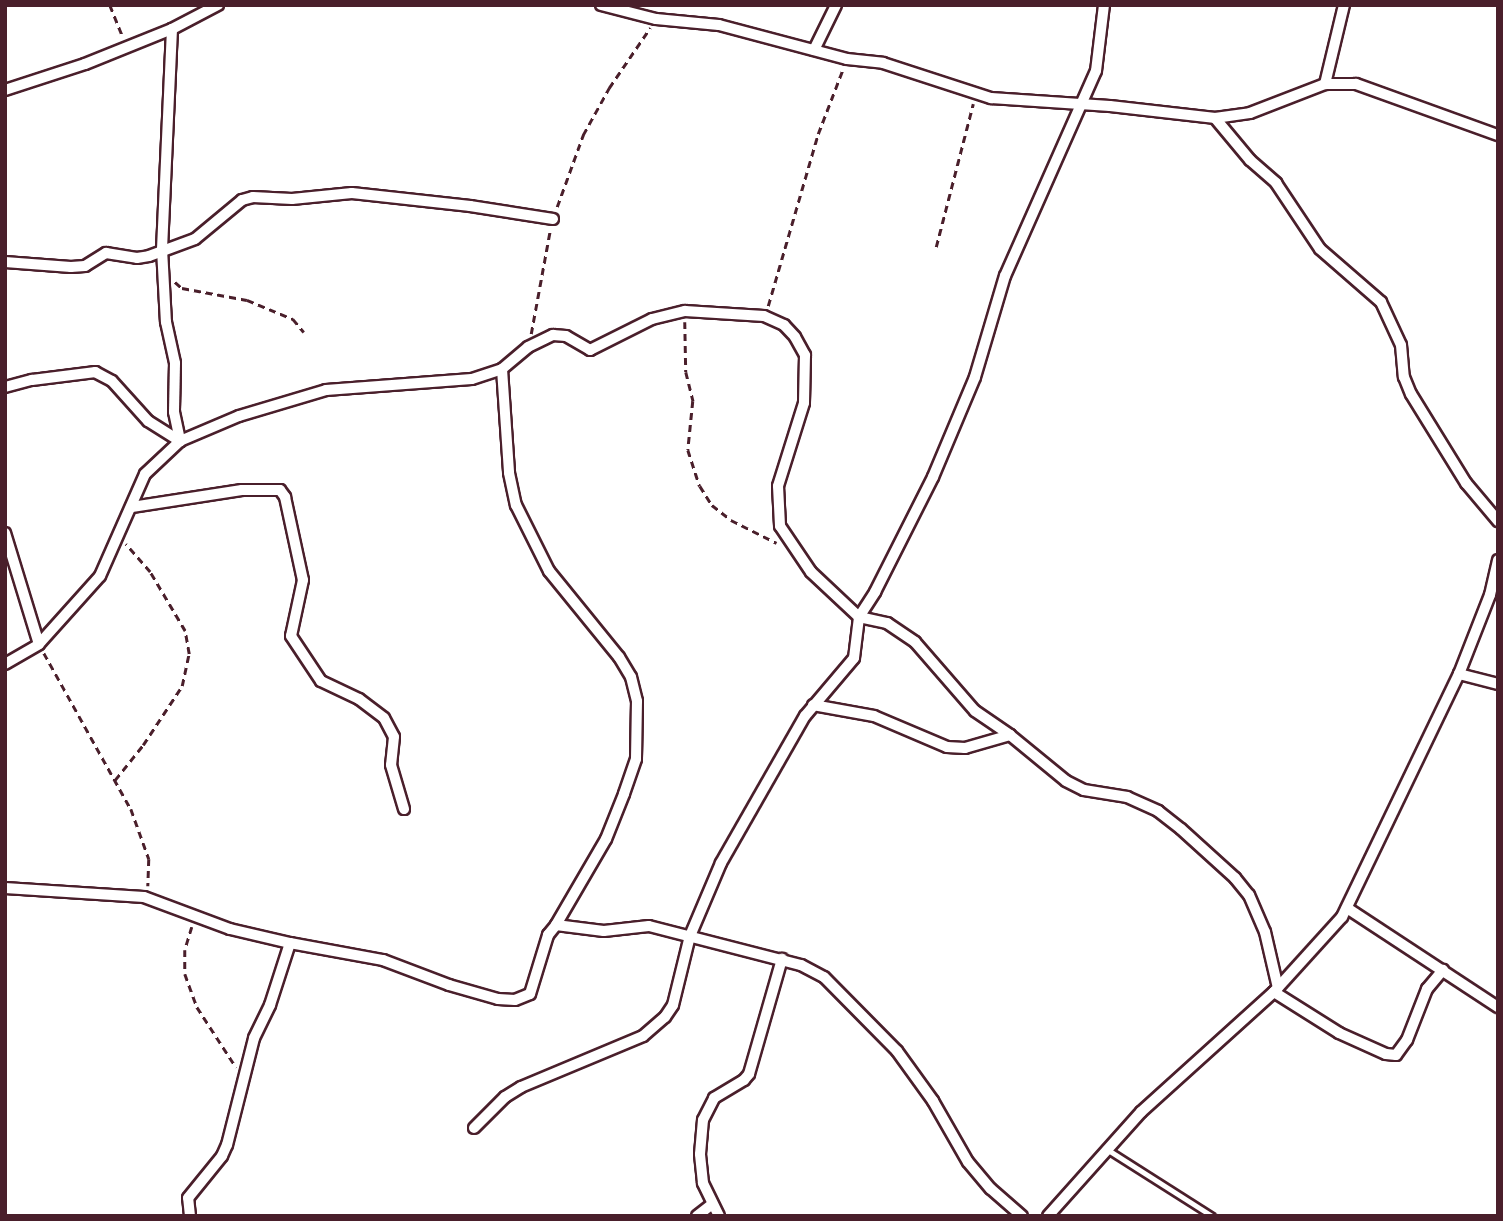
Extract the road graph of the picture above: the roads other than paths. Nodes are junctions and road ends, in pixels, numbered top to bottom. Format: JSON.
{"nodes":[{"id":1,"x":218,"y":5,"type":"edge"},
{"id":2,"x":601,"y":5,"type":"edge"},
{"id":3,"x":836,"y":5,"type":"edge"},
{"id":4,"x":1104,"y":5,"type":"edge"},
{"id":5,"x":1345,"y":5,"type":"edge"},
{"id":6,"x":172,"y":29,"type":"junction"},
{"id":7,"x":814,"y":50,"type":"junction"},
{"id":8,"x":1325,"y":84,"type":"junction"},
{"id":9,"x":5,"y":90,"type":"edge"},
{"id":10,"x":1078,"y":106,"type":"junction"},
{"id":11,"x":1215,"y":118,"type":"junction"},
{"id":12,"x":1498,"y":135,"type":"edge"},
{"id":13,"x":553,"y":219,"type":"road end"},
{"id":14,"x":162,"y":249,"type":"junction"},
{"id":15,"x":5,"y":262,"type":"edge"},
{"id":16,"x":502,"y":369,"type":"junction"},
{"id":17,"x":5,"y":387,"type":"edge"},
{"id":18,"x":180,"y":441,"type":"junction"},
{"id":19,"x":132,"y":507,"type":"junction"},
{"id":20,"x":1498,"y":521,"type":"edge"},
{"id":21,"x":5,"y":534,"type":"edge"},
{"id":22,"x":1498,"y":560,"type":"edge"},
{"id":23,"x":859,"y":617,"type":"junction"},
{"id":24,"x":38,"y":644,"type":"junction"},
{"id":25,"x":5,"y":664,"type":"edge"},
{"id":26,"x":1459,"y":674,"type":"junction"},
{"id":27,"x":1498,"y":684,"type":"edge"},
{"id":28,"x":813,"y":705,"type":"junction"},
{"id":29,"x":1010,"y":735,"type":"junction"},
{"id":30,"x":404,"y":809,"type":"dead end"},
{"id":31,"x":5,"y":888,"type":"edge"},
{"id":32,"x":1348,"y":908,"type":"junction"},
{"id":33,"x":556,"y":925,"type":"junction"},
{"id":34,"x":690,"y":936,"type":"junction"},
{"id":35,"x":290,"y":943,"type":"junction"},
{"id":36,"x":782,"y":959,"type":"junction"},
{"id":37,"x":1443,"y":971,"type":"junction"},
{"id":38,"x":1276,"y":990,"type":"junction"},
{"id":39,"x":1498,"y":1007,"type":"edge"},
{"id":40,"x":474,"y":1128,"type":"dead end"},
{"id":41,"x":1105,"y":1149,"type":"junction"},
{"id":42,"x":711,"y":1205,"type":"junction"},
{"id":43,"x":190,"y":1216,"type":"edge"},
{"id":44,"x":697,"y":1216,"type":"edge"},
{"id":45,"x":719,"y":1216,"type":"edge"},
{"id":46,"x":1022,"y":1216,"type":"edge"},
{"id":47,"x":1048,"y":1216,"type":"edge"},
{"id":48,"x":1212,"y":1216,"type":"edge"}],
"edges":[{"from":1,"to":6,"type":"street"},
{"from":2,"to":7,"type":"street"},
{"from":3,"to":7,"type":"street"},
{"from":4,"to":10,"type":"street"},
{"from":5,"to":8,"type":"street"},
{"from":6,"to":9,"type":"street"},
{"from":6,"to":14,"type":"street"},
{"from":7,"to":10,"type":"street"},
{"from":8,"to":11,"type":"street"},
{"from":8,"to":12,"type":"street"},
{"from":10,"to":11,"type":"street"},
{"from":10,"to":23,"type":"street"},
{"from":11,"to":20,"type":"street"},
{"from":13,"to":14,"type":"street"},
{"from":14,"to":15,"type":"street"},
{"from":14,"to":18,"type":"street"},
{"from":16,"to":18,"type":"street"},
{"from":16,"to":23,"type":"street"},
{"from":16,"to":33,"type":"street"},
{"from":17,"to":18,"type":"street"},
{"from":18,"to":19,"type":"street"},
{"from":19,"to":24,"type":"street"},
{"from":19,"to":30,"type":"street"},
{"from":21,"to":24,"type":"street"},
{"from":22,"to":26,"type":"street"},
{"from":23,"to":28,"type":"street"},
{"from":23,"to":29,"type":"street"},
{"from":24,"to":25,"type":"street"},
{"from":26,"to":27,"type":"street"},
{"from":26,"to":32,"type":"street"},
{"from":28,"to":29,"type":"street"},
{"from":28,"to":34,"type":"street"},
{"from":29,"to":38,"type":"street"},
{"from":31,"to":35,"type":"street"},
{"from":32,"to":37,"type":"street"},
{"from":32,"to":38,"type":"street"},
{"from":33,"to":34,"type":"street"},
{"from":33,"to":35,"type":"street"},
{"from":34,"to":36,"type":"street"},
{"from":34,"to":40,"type":"street"},
{"from":35,"to":43,"type":"street"},
{"from":36,"to":42,"type":"street"},
{"from":36,"to":46,"type":"street"},
{"from":37,"to":38,"type":"street"},
{"from":37,"to":39,"type":"street"},
{"from":38,"to":41,"type":"street"},
{"from":41,"to":47,"type":"street"},
{"from":41,"to":48,"type":"lane"},
{"from":42,"to":44,"type":"street"},
{"from":42,"to":45,"type":"street"}]}
